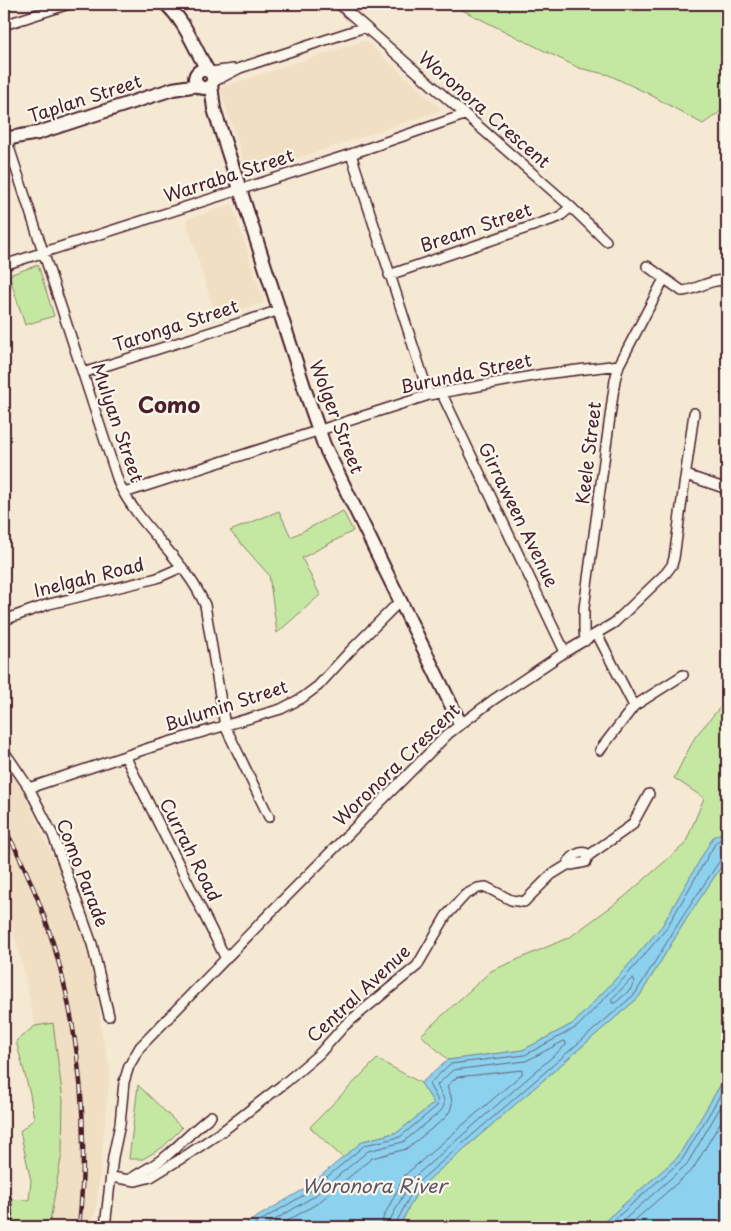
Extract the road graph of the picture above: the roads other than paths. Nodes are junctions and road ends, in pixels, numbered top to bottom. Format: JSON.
{"nodes":[{"id":1,"x":68,"y":4,"type":"edge"},
{"id":2,"x":166,"y":4,"type":"edge"},
{"id":3,"x":339,"y":4,"type":"edge"},
{"id":4,"x":4,"y":25,"type":"edge"},
{"id":5,"x":365,"y":27,"type":"junction"},
{"id":6,"x":204,"y":79,"type":"junction"},
{"id":7,"x":464,"y":115,"type":"junction"},
{"id":8,"x":4,"y":137,"type":"edge"},
{"id":9,"x":351,"y":154,"type":"junction"},
{"id":10,"x":241,"y":190,"type":"junction"},
{"id":11,"x":570,"y":207,"type":"junction"},
{"id":12,"x":606,"y":241,"type":"dead end"},
{"id":13,"x":42,"y":253,"type":"junction"},
{"id":14,"x":4,"y":265,"type":"edge"},
{"id":15,"x":646,"y":266,"type":"dead end"},
{"id":16,"x":389,"y":275,"type":"junction"},
{"id":17,"x":664,"y":279,"type":"junction"},
{"id":18,"x":727,"y":281,"type":"edge"},
{"id":19,"x":280,"y":310,"type":"junction"},
{"id":20,"x":619,"y":365,"type":"junction"},
{"id":21,"x":83,"y":373,"type":"junction"},
{"id":22,"x":441,"y":392,"type":"junction"},
{"id":23,"x":429,"y":394,"type":"junction"},
{"id":24,"x":694,"y":413,"type":"dead end"},
{"id":25,"x":319,"y":431,"type":"junction"},
{"id":26,"x":686,"y":475,"type":"junction"},
{"id":27,"x":727,"y":489,"type":"edge"},
{"id":28,"x":124,"y":493,"type":"junction"},
{"id":29,"x":182,"y":567,"type":"junction"},
{"id":30,"x":400,"y":601,"type":"junction"},
{"id":31,"x":4,"y":620,"type":"edge"},
{"id":32,"x":597,"y":634,"type":"junction"},
{"id":33,"x":585,"y":641,"type":"junction"},
{"id":34,"x":565,"y":652,"type":"junction"},
{"id":35,"x":683,"y":675,"type":"dead end"},
{"id":36,"x":634,"y":706,"type":"junction"},
{"id":37,"x":460,"y":723,"type":"junction"},
{"id":38,"x":225,"y":726,"type":"junction"},
{"id":39,"x":600,"y":750,"type":"dead end"},
{"id":40,"x":4,"y":751,"type":"edge"},
{"id":41,"x":124,"y":756,"type":"junction"},
{"id":42,"x":29,"y":788,"type":"junction"},
{"id":43,"x":649,"y":794,"type":"dead end"},
{"id":44,"x":269,"y":817,"type":"dead end"},
{"id":45,"x":226,"y":959,"type":"junction"},
{"id":46,"x":109,"y":1016,"type":"dead end"},
{"id":47,"x":211,"y":1116,"type":"dead end"},
{"id":48,"x":110,"y":1177,"type":"junction"},
{"id":49,"x":128,"y":1180,"type":"junction"},
{"id":50,"x":4,"y":1198,"type":"edge"},
{"id":51,"x":6,"y":1227,"type":"edge"},
{"id":52,"x":105,"y":1227,"type":"edge"}],
"edges":[{"from":1,"to":4,"type":"street"},
{"from":2,"to":6,"type":"street","name":"Wolger Street"},
{"from":3,"to":5,"type":"street","name":"Woronora Crescent"},
{"from":5,"to":6,"type":"street","name":"Taplan Street"},
{"from":5,"to":7,"type":"street","name":"Woronora Crescent"},
{"from":6,"to":8,"type":"street","name":"Taplan Street"},
{"from":6,"to":10,"type":"street","name":"Wolger Street"},
{"from":7,"to":9,"type":"street","name":"Warraba Street"},
{"from":7,"to":11,"type":"street","name":"Woronora Crescent"},
{"from":8,"to":13,"type":"street","name":"Mulyan Street"},
{"from":9,"to":10,"type":"street","name":"Warraba Street"},
{"from":9,"to":16,"type":"street"},
{"from":10,"to":13,"type":"street","name":"Warraba Street"},
{"from":10,"to":19,"type":"street","name":"Wolger Street"},
{"from":11,"to":12,"type":"street","name":"Woronora Crescent"},
{"from":11,"to":16,"type":"street","name":"Bream Street"},
{"from":13,"to":14,"type":"street","name":"Warraba Street"},
{"from":13,"to":21,"type":"street","name":"Mulyan Street"},
{"from":15,"to":17,"type":"street"},
{"from":16,"to":23,"type":"street"},
{"from":17,"to":18,"type":"street"},
{"from":17,"to":20,"type":"street","name":"Keele Street"},
{"from":19,"to":21,"type":"street","name":"Taronga Street"},
{"from":19,"to":25,"type":"street","name":"Wolger Street"},
{"from":20,"to":22,"type":"street","name":"Burunda Street"},
{"from":20,"to":33,"type":"street","name":"Keele Street"},
{"from":21,"to":28,"type":"street","name":"Mulyan Street"},
{"from":22,"to":23,"type":"street","name":"Burunda Street"},
{"from":22,"to":34,"type":"street","name":"Girraween Avenue"},
{"from":23,"to":25,"type":"street","name":"Burunda Street"},
{"from":24,"to":26,"type":"street","name":"Woronora Crescent"},
{"from":25,"to":28,"type":"street","name":"Burunda Street"},
{"from":25,"to":30,"type":"street","name":"Wolger Street"},
{"from":26,"to":27,"type":"street"},
{"from":26,"to":32,"type":"street","name":"Woronora Crescent"},
{"from":28,"to":29,"type":"street","name":"Mulyan Street"},
{"from":29,"to":31,"type":"street","name":"Inelgah Road"},
{"from":29,"to":38,"type":"street","name":"Mulyan Street"},
{"from":30,"to":37,"type":"street","name":"Wolger Street"},
{"from":30,"to":38,"type":"street","name":"Bulumin Street"},
{"from":32,"to":33,"type":"street","name":"Woronora Crescent"},
{"from":32,"to":36,"type":"street"},
{"from":33,"to":34,"type":"street","name":"Woronora Crescent"},
{"from":34,"to":37,"type":"street","name":"Woronora Crescent"},
{"from":35,"to":36,"type":"street"},
{"from":36,"to":39,"type":"street"},
{"from":37,"to":45,"type":"street","name":"Woronora Crescent"},
{"from":38,"to":41,"type":"street","name":"Bulumin Street"},
{"from":38,"to":44,"type":"street","name":"Mulyan Street"},
{"from":40,"to":42,"type":"street","name":"Como Parade"},
{"from":41,"to":42,"type":"street","name":"Bulumin Street"},
{"from":41,"to":45,"type":"street","name":"Currah Road"},
{"from":42,"to":46,"type":"street","name":"Como Parade"},
{"from":43,"to":49,"type":"street","name":"Central Avenue"},
{"from":45,"to":48,"type":"street","name":"Woronora Crescent"},
{"from":47,"to":49,"type":"street"},
{"from":48,"to":49,"type":"street","name":"Central Avenue"},
{"from":48,"to":52,"type":"street"},
{"from":50,"to":51,"type":"street"}]}
